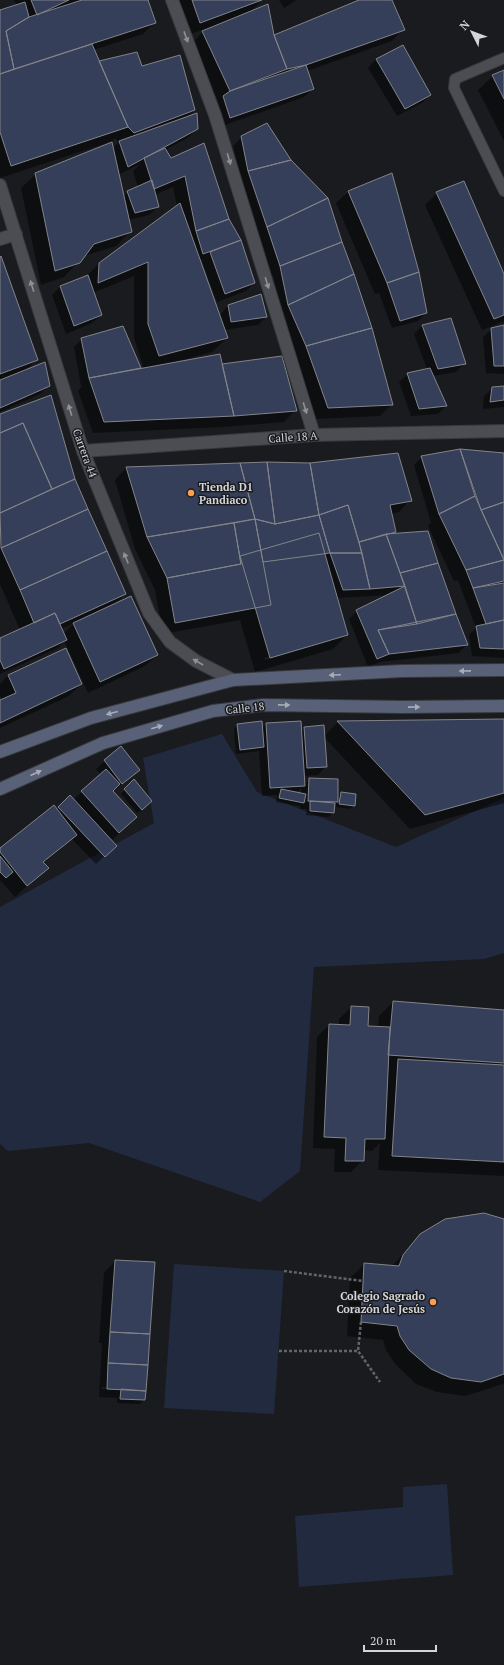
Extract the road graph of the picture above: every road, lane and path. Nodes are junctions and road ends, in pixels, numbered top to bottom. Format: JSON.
{"nodes":[{"id":1,"x":172,"y":0,"type":"edge"},
{"id":2,"x":504,"y":58,"type":"edge"},
{"id":3,"x":0,"y":185,"type":"edge"},
{"id":4,"x":504,"y":191,"type":"edge"},
{"id":5,"x":16,"y":234,"type":"junction"},
{"id":6,"x":0,"y":239,"type":"edge"},
{"id":7,"x":504,"y":431,"type":"edge"},
{"id":8,"x":314,"y":435,"type":"junction"},
{"id":9,"x":83,"y":451,"type":"junction"},
{"id":10,"x":504,"y":670,"type":"edge"},
{"id":11,"x":232,"y":680,"type":"junction"},
{"id":12,"x":504,"y":706,"type":"edge"},
{"id":13,"x":0,"y":752,"type":"edge"},
{"id":14,"x":0,"y":789,"type":"edge"},
{"id":15,"x":284,"y":1272,"type":"dead end"},
{"id":16,"x":363,"y":1281,"type":"dead end"},
{"id":17,"x":361,"y":1322,"type":"dead end"},
{"id":18,"x":278,"y":1351,"type":"dead end"},
{"id":19,"x":358,"y":1351,"type":"junction"},
{"id":20,"x":380,"y":1382,"type":"dead end"}],
"edges":[{"from":1,"to":8,"type":"street","one_way":true},
{"from":2,"to":4,"type":"lane"},
{"from":3,"to":5,"type":"street","name":"Carrera 44"},
{"from":5,"to":6,"type":"street"},
{"from":9,"to":5,"type":"street","name":"Carrera 44","one_way":true},
{"from":7,"to":8,"type":"street","name":"Calle 18 A"},
{"from":8,"to":9,"type":"street","name":"Calle 18 A"},
{"from":11,"to":9,"type":"street","name":"Carrera 44","one_way":true},
{"from":10,"to":11,"type":"main road","one_way":true},
{"from":11,"to":13,"type":"main road","one_way":true},
{"from":14,"to":12,"type":"main road","name":"Calle 18","one_way":true},
{"from":15,"to":16,"type":"path"},
{"from":17,"to":19,"type":"path"},
{"from":18,"to":19,"type":"path"},
{"from":19,"to":20,"type":"path"}]}
